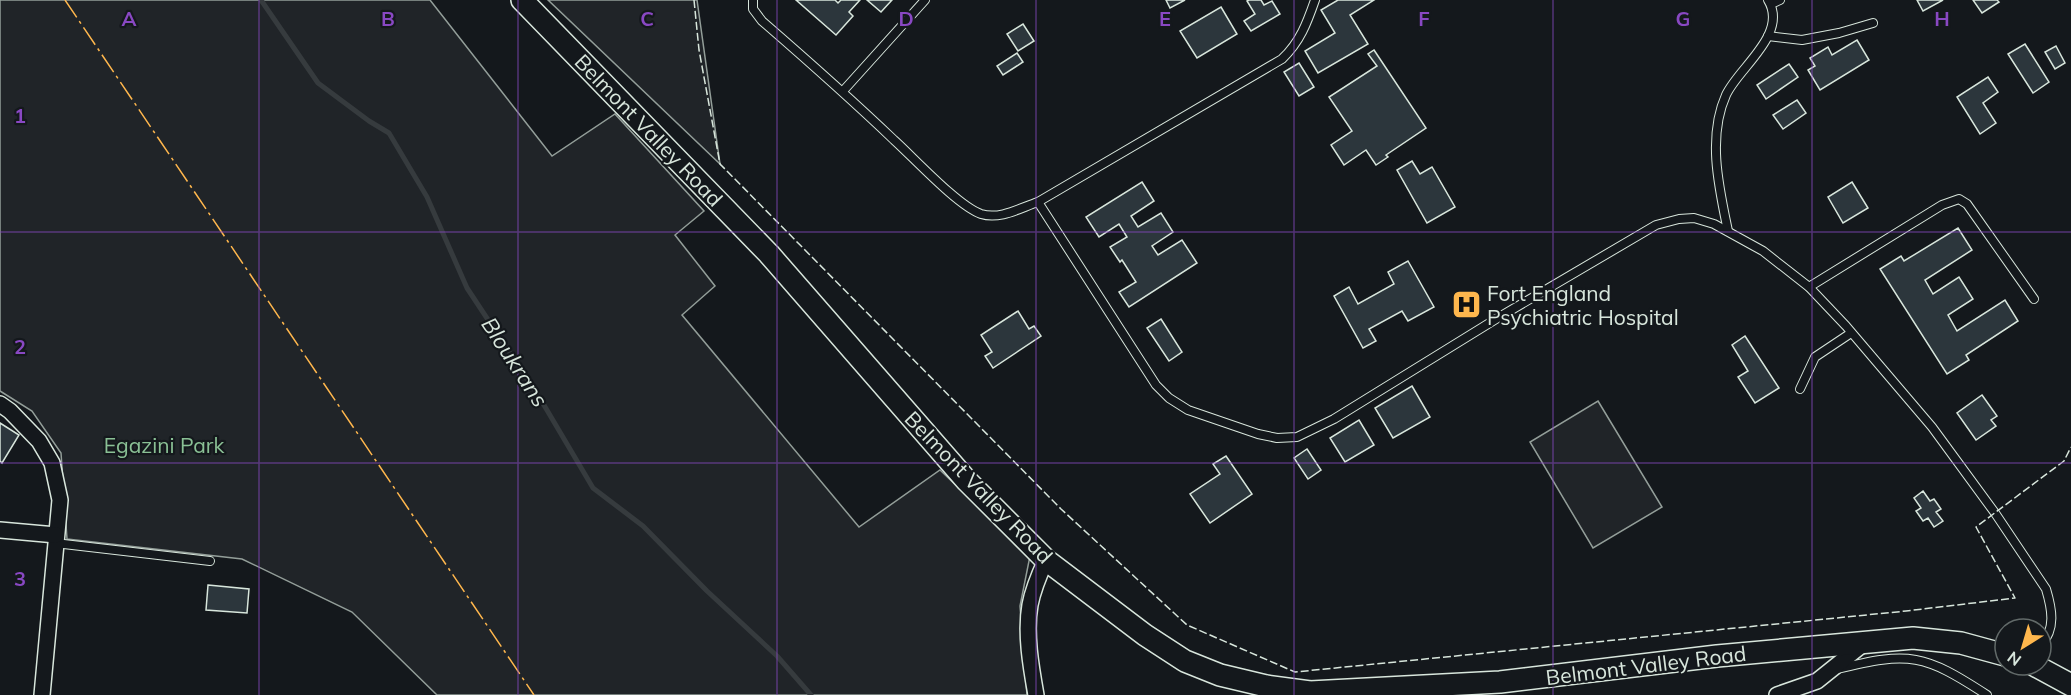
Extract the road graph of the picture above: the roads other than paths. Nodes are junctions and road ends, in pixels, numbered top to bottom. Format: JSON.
{"nodes":[{"id":1,"x":522,"y":0,"type":"edge"},
{"id":2,"x":753,"y":0,"type":"edge"},
{"id":3,"x":925,"y":0,"type":"edge"},
{"id":4,"x":1315,"y":0,"type":"edge"},
{"id":5,"x":1780,"y":0,"type":"edge"},
{"id":6,"x":1770,"y":2,"type":"edge"},
{"id":7,"x":1873,"y":22,"type":"dead end"},
{"id":8,"x":1768,"y":36,"type":"junction"},
{"id":9,"x":843,"y":91,"type":"junction"},
{"id":10,"x":1038,"y":202,"type":"junction"},
{"id":11,"x":1728,"y":231,"type":"junction"},
{"id":12,"x":1809,"y":288,"type":"junction"},
{"id":13,"x":2034,"y":299,"type":"dead end"},
{"id":14,"x":1851,"y":333,"type":"junction"},
{"id":15,"x":1800,"y":388,"type":"dead end"},
{"id":16,"x":0,"y":404,"type":"edge"},
{"id":17,"x":0,"y":530,"type":"edge"},
{"id":18,"x":55,"y":539,"type":"junction"},
{"id":19,"x":1046,"y":560,"type":"junction"},
{"id":20,"x":210,"y":561,"type":"dead end"},
{"id":21,"x":2051,"y":617,"type":"edge"},
{"id":22,"x":1867,"y":641,"type":"junction"},
{"id":23,"x":1993,"y":652,"type":"edge"},
{"id":24,"x":1832,"y":670,"type":"junction"},
{"id":25,"x":2053,"y":675,"type":"edge"},
{"id":26,"x":2071,"y":685,"type":"edge"},
{"id":27,"x":1497,"y":688,"type":"edge"},
{"id":28,"x":42,"y":695,"type":"edge"},
{"id":29,"x":1036,"y":695,"type":"edge"},
{"id":30,"x":1777,"y":695,"type":"edge"},
{"id":31,"x":1987,"y":695,"type":"edge"}],
"edges":[{"from":1,"to":19,"type":"street","name":"Belmont Valley Road"},
{"from":2,"to":9,"type":"lane"},
{"from":3,"to":9,"type":"lane"},
{"from":4,"to":10,"type":"lane"},
{"from":5,"to":6,"type":"lane"},
{"from":6,"to":8,"type":"lane"},
{"from":7,"to":8,"type":"lane"},
{"from":8,"to":11,"type":"lane"},
{"from":9,"to":10,"type":"lane"},
{"from":10,"to":11,"type":"lane"},
{"from":11,"to":12,"type":"lane"},
{"from":12,"to":13,"type":"lane"},
{"from":12,"to":14,"type":"lane"},
{"from":14,"to":15,"type":"lane"},
{"from":14,"to":21,"type":"lane"},
{"from":16,"to":18,"type":"street"},
{"from":17,"to":18,"type":"street"},
{"from":18,"to":20,"type":"lane"},
{"from":18,"to":28,"type":"street"},
{"from":19,"to":27,"type":"street","name":"Belmont Valley Road"},
{"from":19,"to":29,"type":"street"},
{"from":22,"to":23,"type":"street","name":"Belmont Valley Road"},
{"from":22,"to":24,"type":"street"},
{"from":22,"to":27,"type":"street","name":"Belmont Valley Road"},
{"from":24,"to":30,"type":"street"},
{"from":24,"to":31,"type":"lane"},
{"from":25,"to":26,"type":"street"}]}
